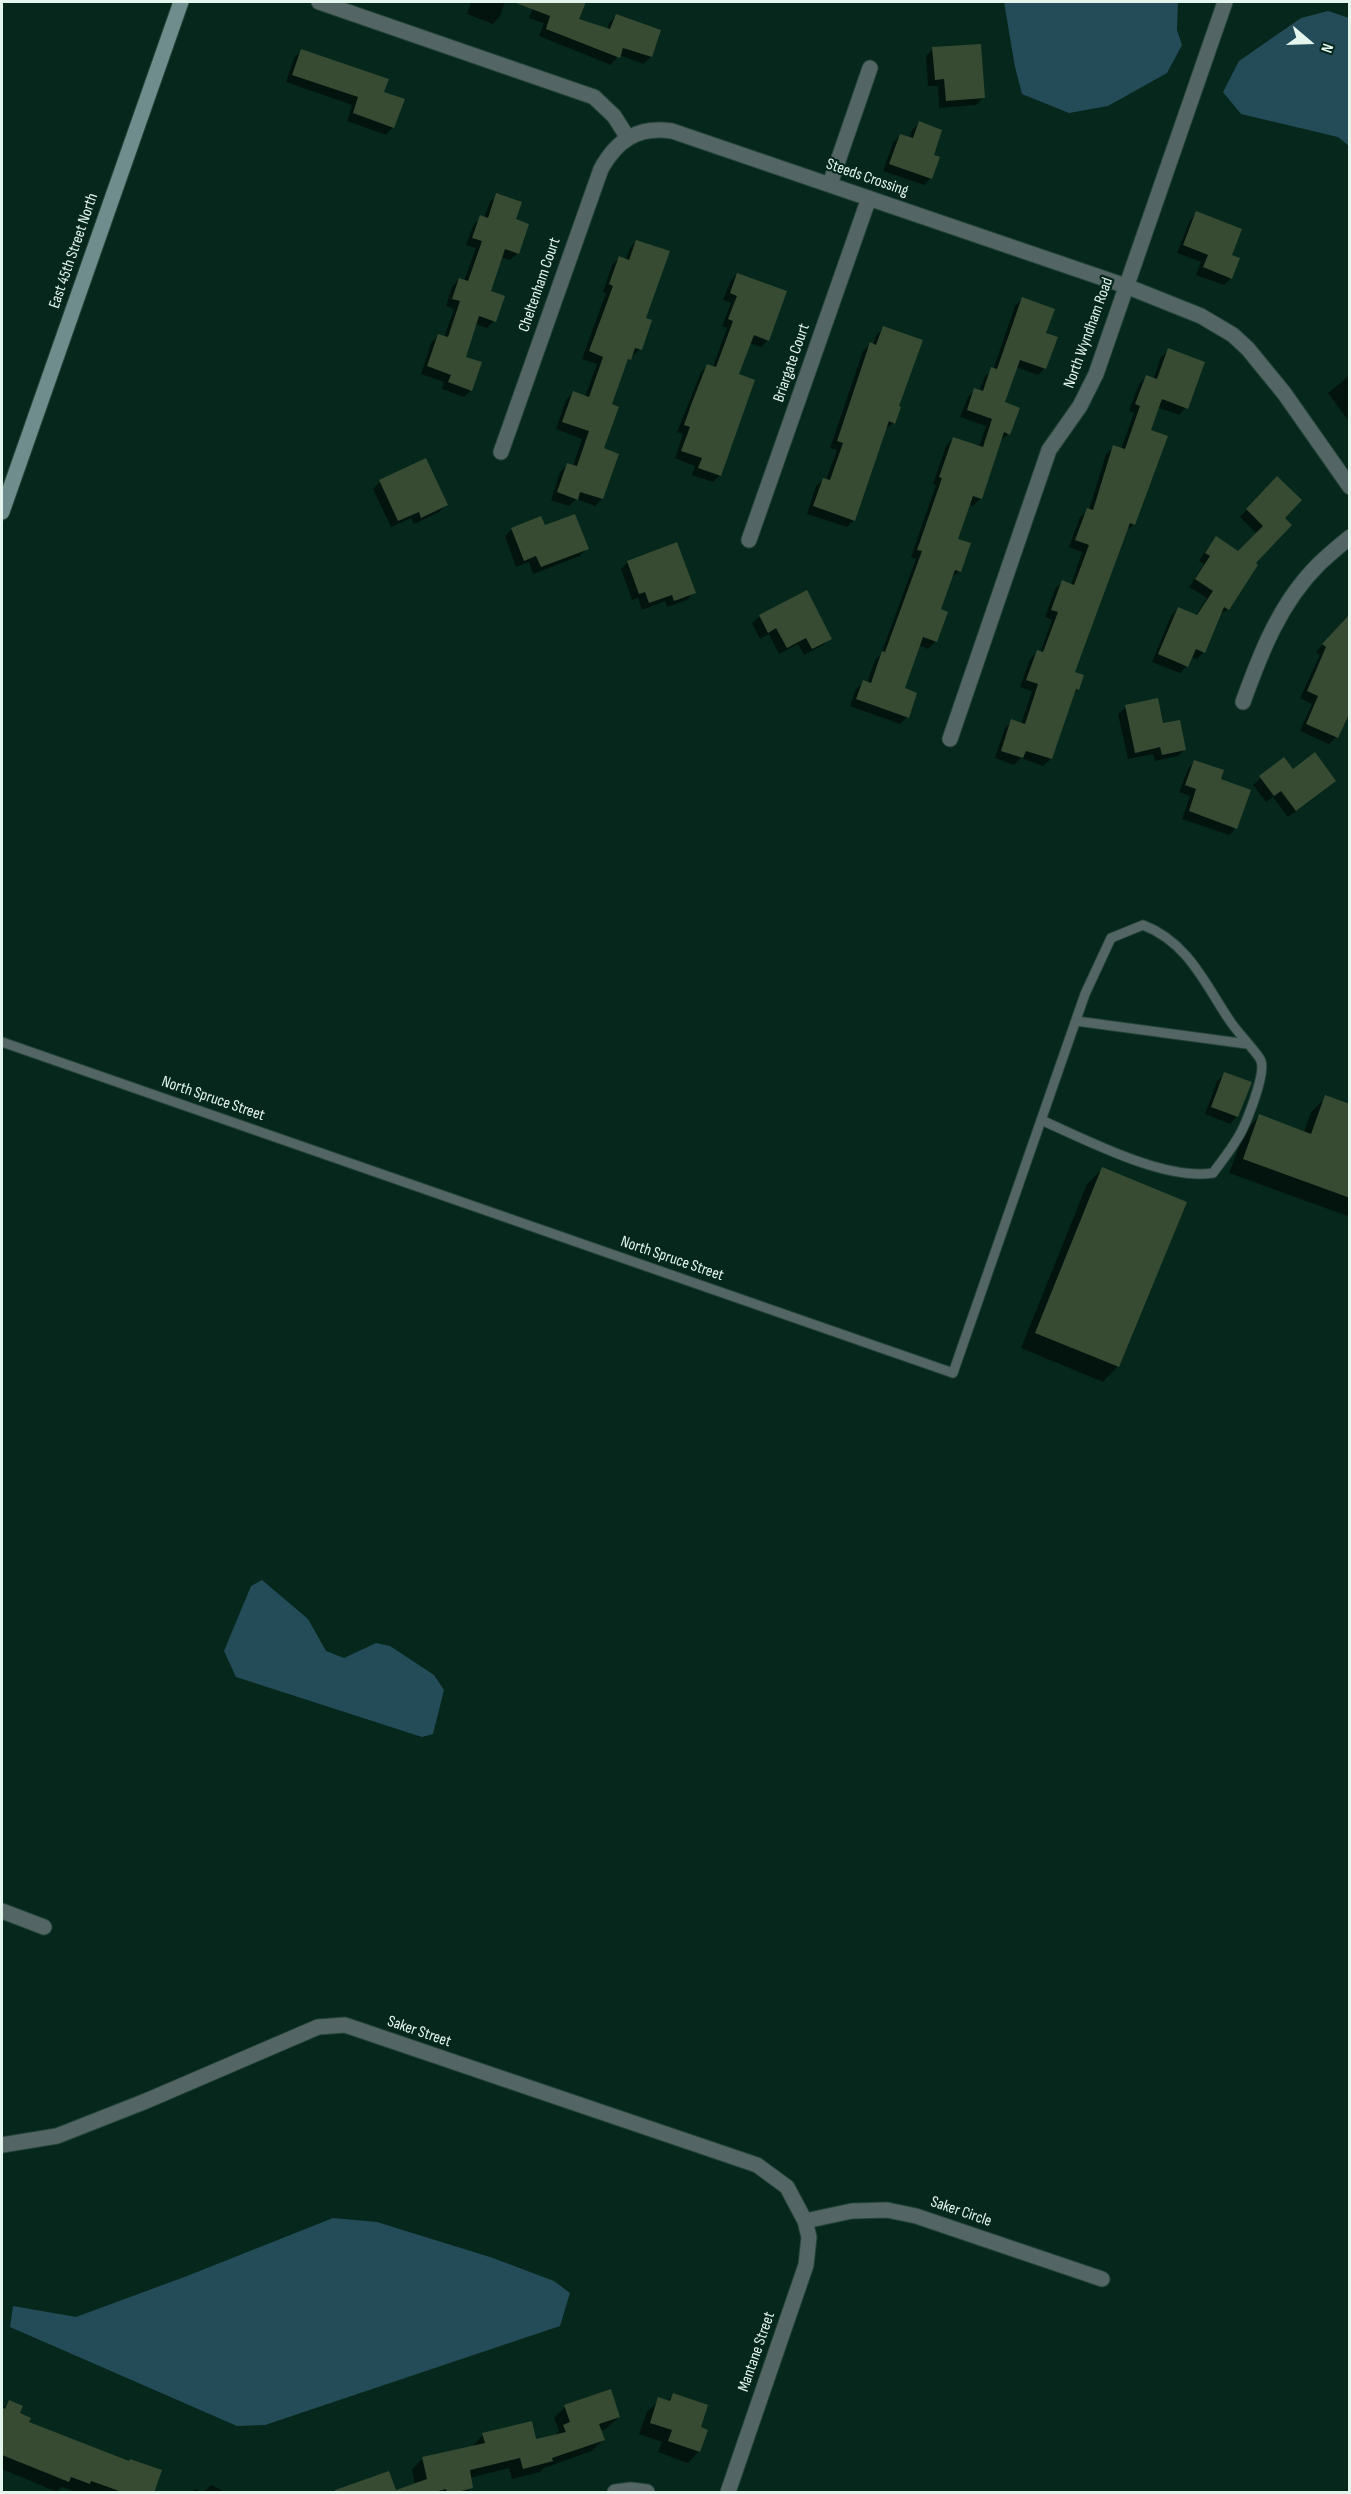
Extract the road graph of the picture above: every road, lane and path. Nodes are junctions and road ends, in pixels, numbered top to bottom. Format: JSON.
{"nodes":[{"id":1,"x":181,"y":2,"type":"edge"},
{"id":2,"x":319,"y":2,"type":"edge"},
{"id":3,"x":1225,"y":2,"type":"edge"},
{"id":4,"x":870,"y":68,"type":"dead end"},
{"id":5,"x":628,"y":138,"type":"junction"},
{"id":6,"x":830,"y":184,"type":"junction"},
{"id":7,"x":868,"y":198,"type":"junction"},
{"id":8,"x":1125,"y":286,"type":"junction"},
{"id":9,"x":501,"y":452,"type":"dead end"},
{"id":10,"x":1350,"y":487,"type":"edge"},
{"id":11,"x":2,"y":512,"type":"edge"},
{"id":12,"x":1350,"y":537,"type":"edge"},
{"id":13,"x":749,"y":540,"type":"dead end"},
{"id":14,"x":1243,"y":702,"type":"dead end"},
{"id":15,"x":950,"y":739,"type":"dead end"},
{"id":16,"x":1076,"y":1021,"type":"junction"},
{"id":17,"x":2,"y":1042,"type":"edge"},
{"id":18,"x":1247,"y":1044,"type":"junction"},
{"id":19,"x":1041,"y":1120,"type":"junction"},
{"id":20,"x":2,"y":1911,"type":"edge"},
{"id":21,"x":44,"y":1927,"type":"dead end"},
{"id":22,"x":2,"y":2145,"type":"edge"},
{"id":23,"x":805,"y":2221,"type":"junction"},
{"id":24,"x":1102,"y":2278,"type":"dead end"},
{"id":25,"x":615,"y":2493,"type":"edge"},
{"id":26,"x":647,"y":2493,"type":"edge"},
{"id":27,"x":728,"y":2493,"type":"edge"}],
"edges":[{"from":1,"to":11,"type":"street","name":"East 45th Street North"},
{"from":2,"to":5,"type":"street"},
{"from":3,"to":8,"type":"street","name":"North Wyndham Road"},
{"from":4,"to":6,"type":"street"},
{"from":5,"to":6,"type":"street","name":"Steeds Crossing"},
{"from":5,"to":9,"type":"street","name":"Cheltenham Court"},
{"from":6,"to":7,"type":"street","name":"Steeds Crossing"},
{"from":7,"to":8,"type":"street","name":"Steeds Crossing"},
{"from":7,"to":13,"type":"street","name":"Briargate Court"},
{"from":8,"to":10,"type":"street","name":"Steeds Crossing"},
{"from":8,"to":15,"type":"street","name":"North Wyndham Road"},
{"from":12,"to":14,"type":"street"},
{"from":16,"to":18,"type":"lane"},
{"from":16,"to":18,"type":"lane","name":"North Spruce Street"},
{"from":16,"to":19,"type":"lane","name":"North Spruce Street"},
{"from":17,"to":19,"type":"lane","name":"North Spruce Street"},
{"from":18,"to":19,"type":"lane"},
{"from":20,"to":21,"type":"street"},
{"from":22,"to":23,"type":"street","name":"Saker Street"},
{"from":23,"to":24,"type":"street","name":"Saker Circle"},
{"from":23,"to":27,"type":"street","name":"Mantane Street"},
{"from":25,"to":26,"type":"street"}]}
